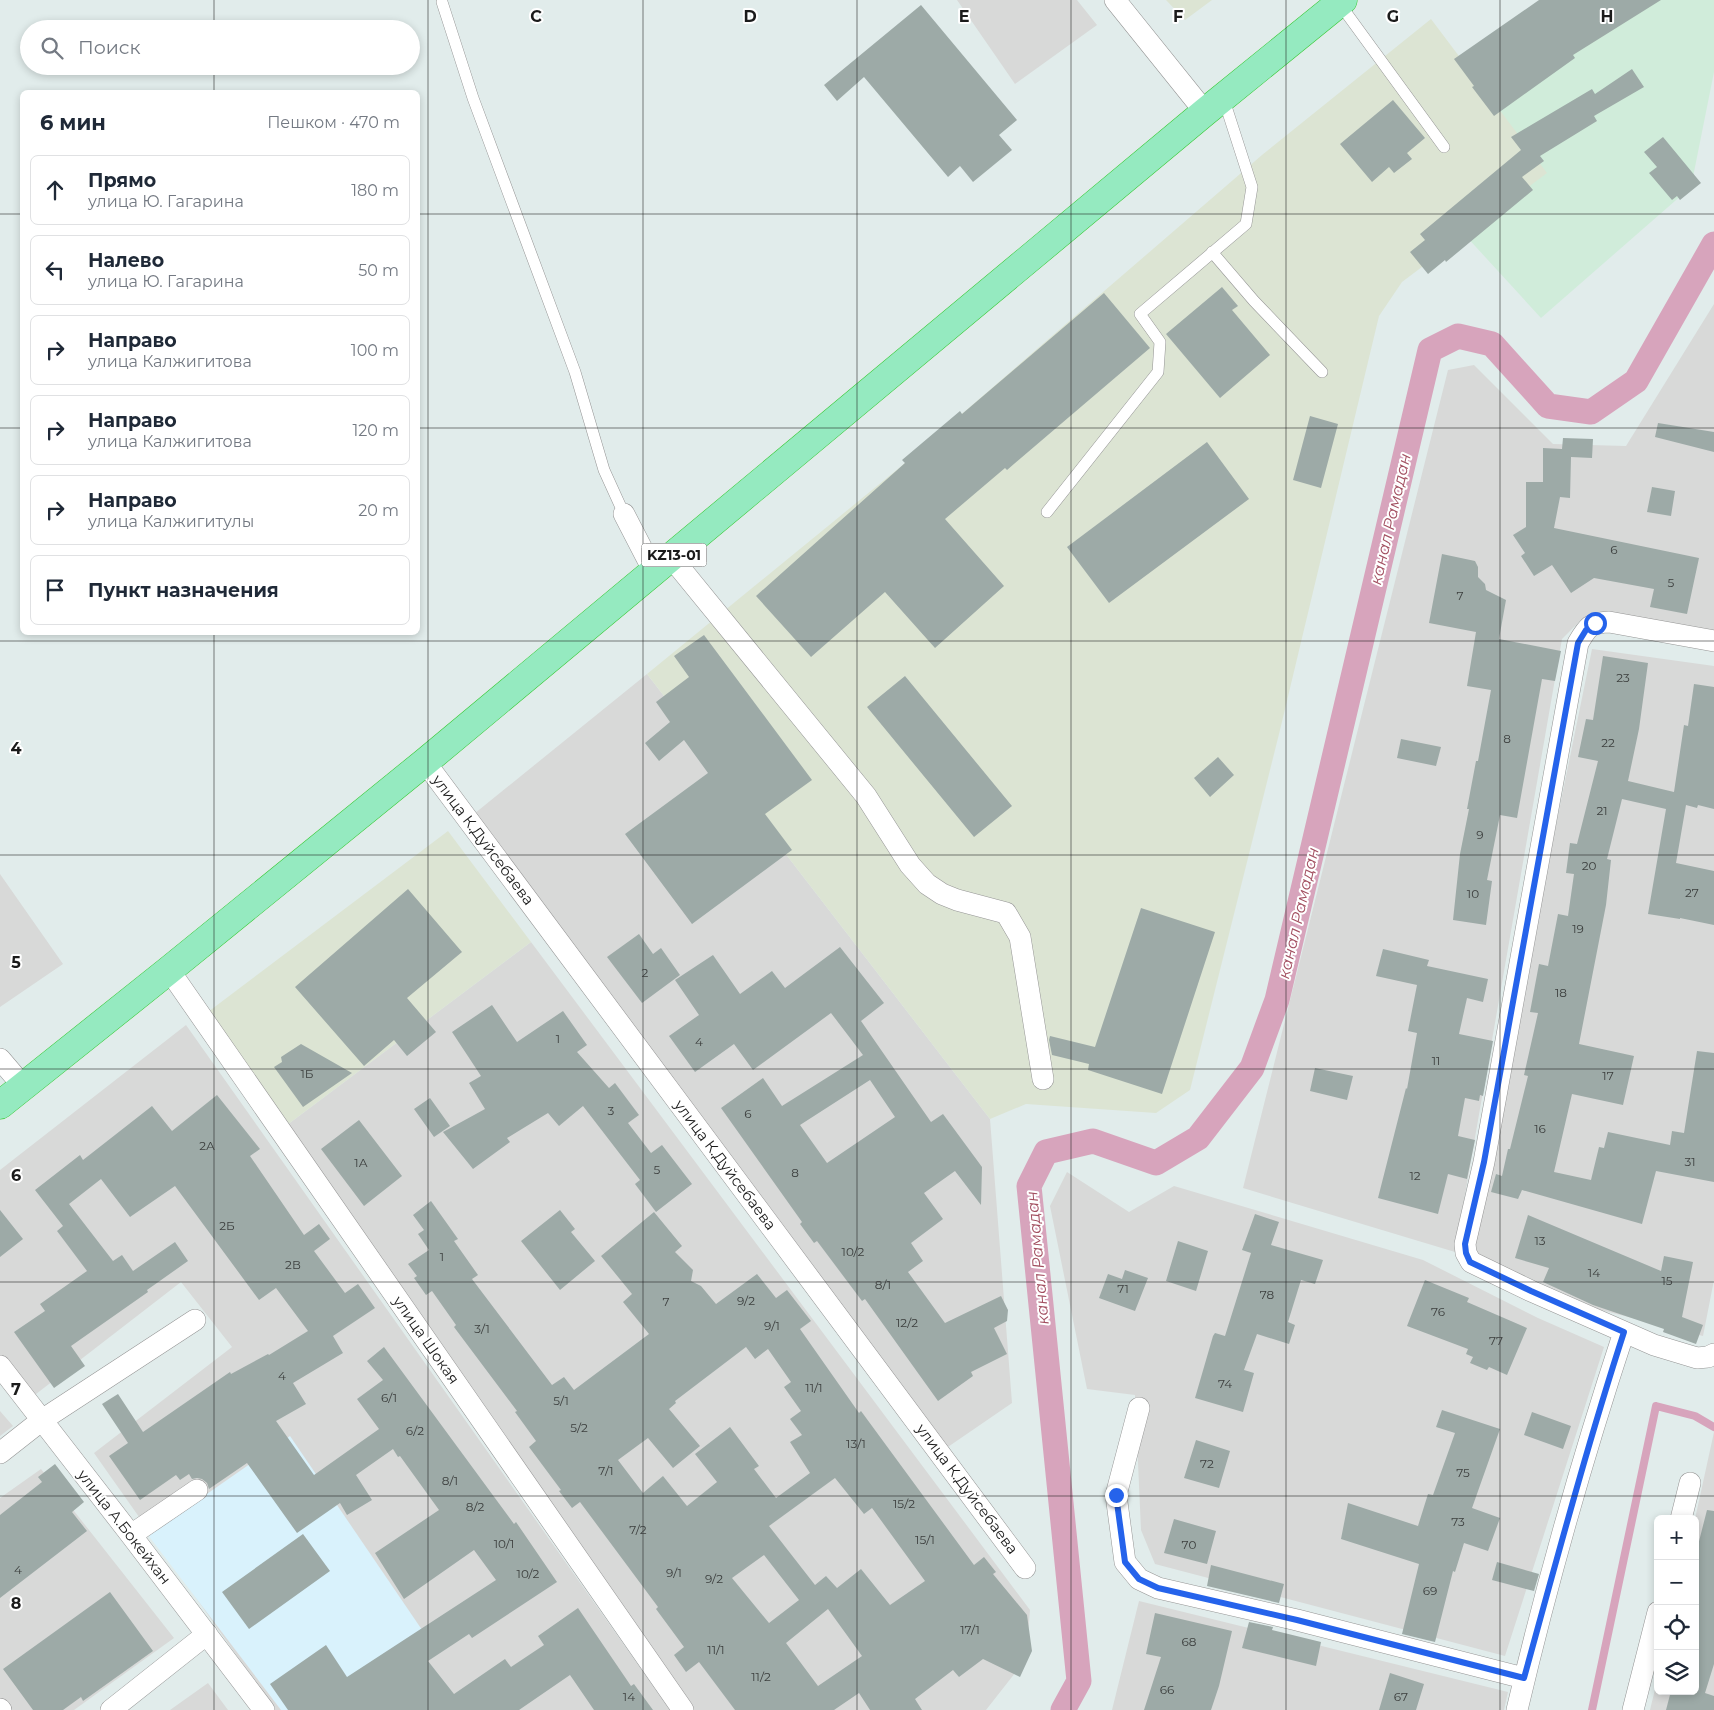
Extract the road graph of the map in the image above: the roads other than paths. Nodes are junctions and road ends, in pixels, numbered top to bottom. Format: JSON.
{"nodes":[{"id":1,"x":1115,"y":0,"type":"edge"},
{"id":2,"x":442,"y":2,"type":"dead end"},
{"id":3,"x":1341,"y":2,"type":"edge"},
{"id":4,"x":1214,"y":104,"type":"junction"},
{"id":5,"x":1444,"y":147,"type":"dead end"},
{"id":6,"x":1212,"y":252,"type":"junction"},
{"id":7,"x":1322,"y":372,"type":"dead end"},
{"id":8,"x":1047,"y":512,"type":"dead end"},
{"id":9,"x":624,"y":514,"type":"joint"},
{"id":10,"x":662,"y":565,"type":"junction"},
{"id":11,"x":1714,"y":641,"type":"edge"},
{"id":12,"x":425,"y":762,"type":"junction"},
{"id":13,"x":168,"y":970,"type":"junction"},
{"id":14,"x":0,"y":1059,"type":"edge"},
{"id":15,"x":1043,"y":1079,"type":"dead end"},
{"id":16,"x":23,"y":1086,"type":"junction"},
{"id":17,"x":0,"y":1104,"type":"edge"},
{"id":18,"x":195,"y":1320,"type":"dead end"},
{"id":19,"x":1624,"y":1332,"type":"junction"},
{"id":20,"x":1714,"y":1354,"type":"edge"},
{"id":21,"x":0,"y":1366,"type":"edge"},
{"id":22,"x":1139,"y":1408,"type":"dead end"},
{"id":23,"x":42,"y":1420,"type":"junction"},
{"id":24,"x":0,"y":1453,"type":"edge"},
{"id":25,"x":1690,"y":1483,"type":"dead end"},
{"id":26,"x":197,"y":1490,"type":"dead end"},
{"id":27,"x":1682,"y":1515,"type":"edge"},
{"id":28,"x":131,"y":1535,"type":"junction"},
{"id":29,"x":1025,"y":1568,"type":"dead end"},
{"id":30,"x":1654,"y":1628,"type":"edge"},
{"id":31,"x":207,"y":1634,"type":"junction"},
{"id":32,"x":1524,"y":1678,"type":"junction"},
{"id":33,"x":111,"y":1710,"type":"edge"},
{"id":34,"x":264,"y":1710,"type":"edge"},
{"id":35,"x":683,"y":1710,"type":"edge"},
{"id":36,"x":1517,"y":1710,"type":"edge"},
{"id":37,"x":1633,"y":1710,"type":"edge"}],
"edges":[{"from":1,"to":4,"type":"street"},
{"from":2,"to":9,"type":"lane"},
{"from":3,"to":4,"type":"highway","number":"KZ13-01"},
{"from":3,"to":5,"type":"lane"},
{"from":4,"to":6,"type":"lane"},
{"from":4,"to":10,"type":"highway","number":"KZ13-01"},
{"from":6,"to":7,"type":"lane"},
{"from":6,"to":8,"type":"lane"},
{"from":9,"to":10,"type":"street"},
{"from":10,"to":12,"type":"highway","number":"KZ13-01"},
{"from":10,"to":15,"type":"street"},
{"from":11,"to":19,"type":"street"},
{"from":12,"to":13,"type":"highway","number":"KZ13-01"},
{"from":12,"to":29,"type":"street","name":"улица К.Дуйсебаева"},
{"from":13,"to":16,"type":"highway","number":"KZ13-01"},
{"from":13,"to":35,"type":"street","name":"улица Шокая"},
{"from":14,"to":16,"type":"street"},
{"from":16,"to":17,"type":"highway","number":"KZ13-01"},
{"from":18,"to":23,"type":"street"},
{"from":19,"to":20,"type":"street"},
{"from":19,"to":32,"type":"street"},
{"from":21,"to":23,"type":"street","name":"улица А.Бокейхан"},
{"from":22,"to":32,"type":"street"},
{"from":23,"to":24,"type":"street"},
{"from":23,"to":28,"type":"street","name":"улица А.Бокейхан"},
{"from":25,"to":27,"type":"street"},
{"from":26,"to":28,"type":"street"},
{"from":28,"to":31,"type":"street","name":"улица А.Бокейхан"},
{"from":30,"to":37,"type":"street"},
{"from":31,"to":33,"type":"street"},
{"from":31,"to":34,"type":"street","name":"улица А.Бокейхан"},
{"from":32,"to":36,"type":"street"}]}
